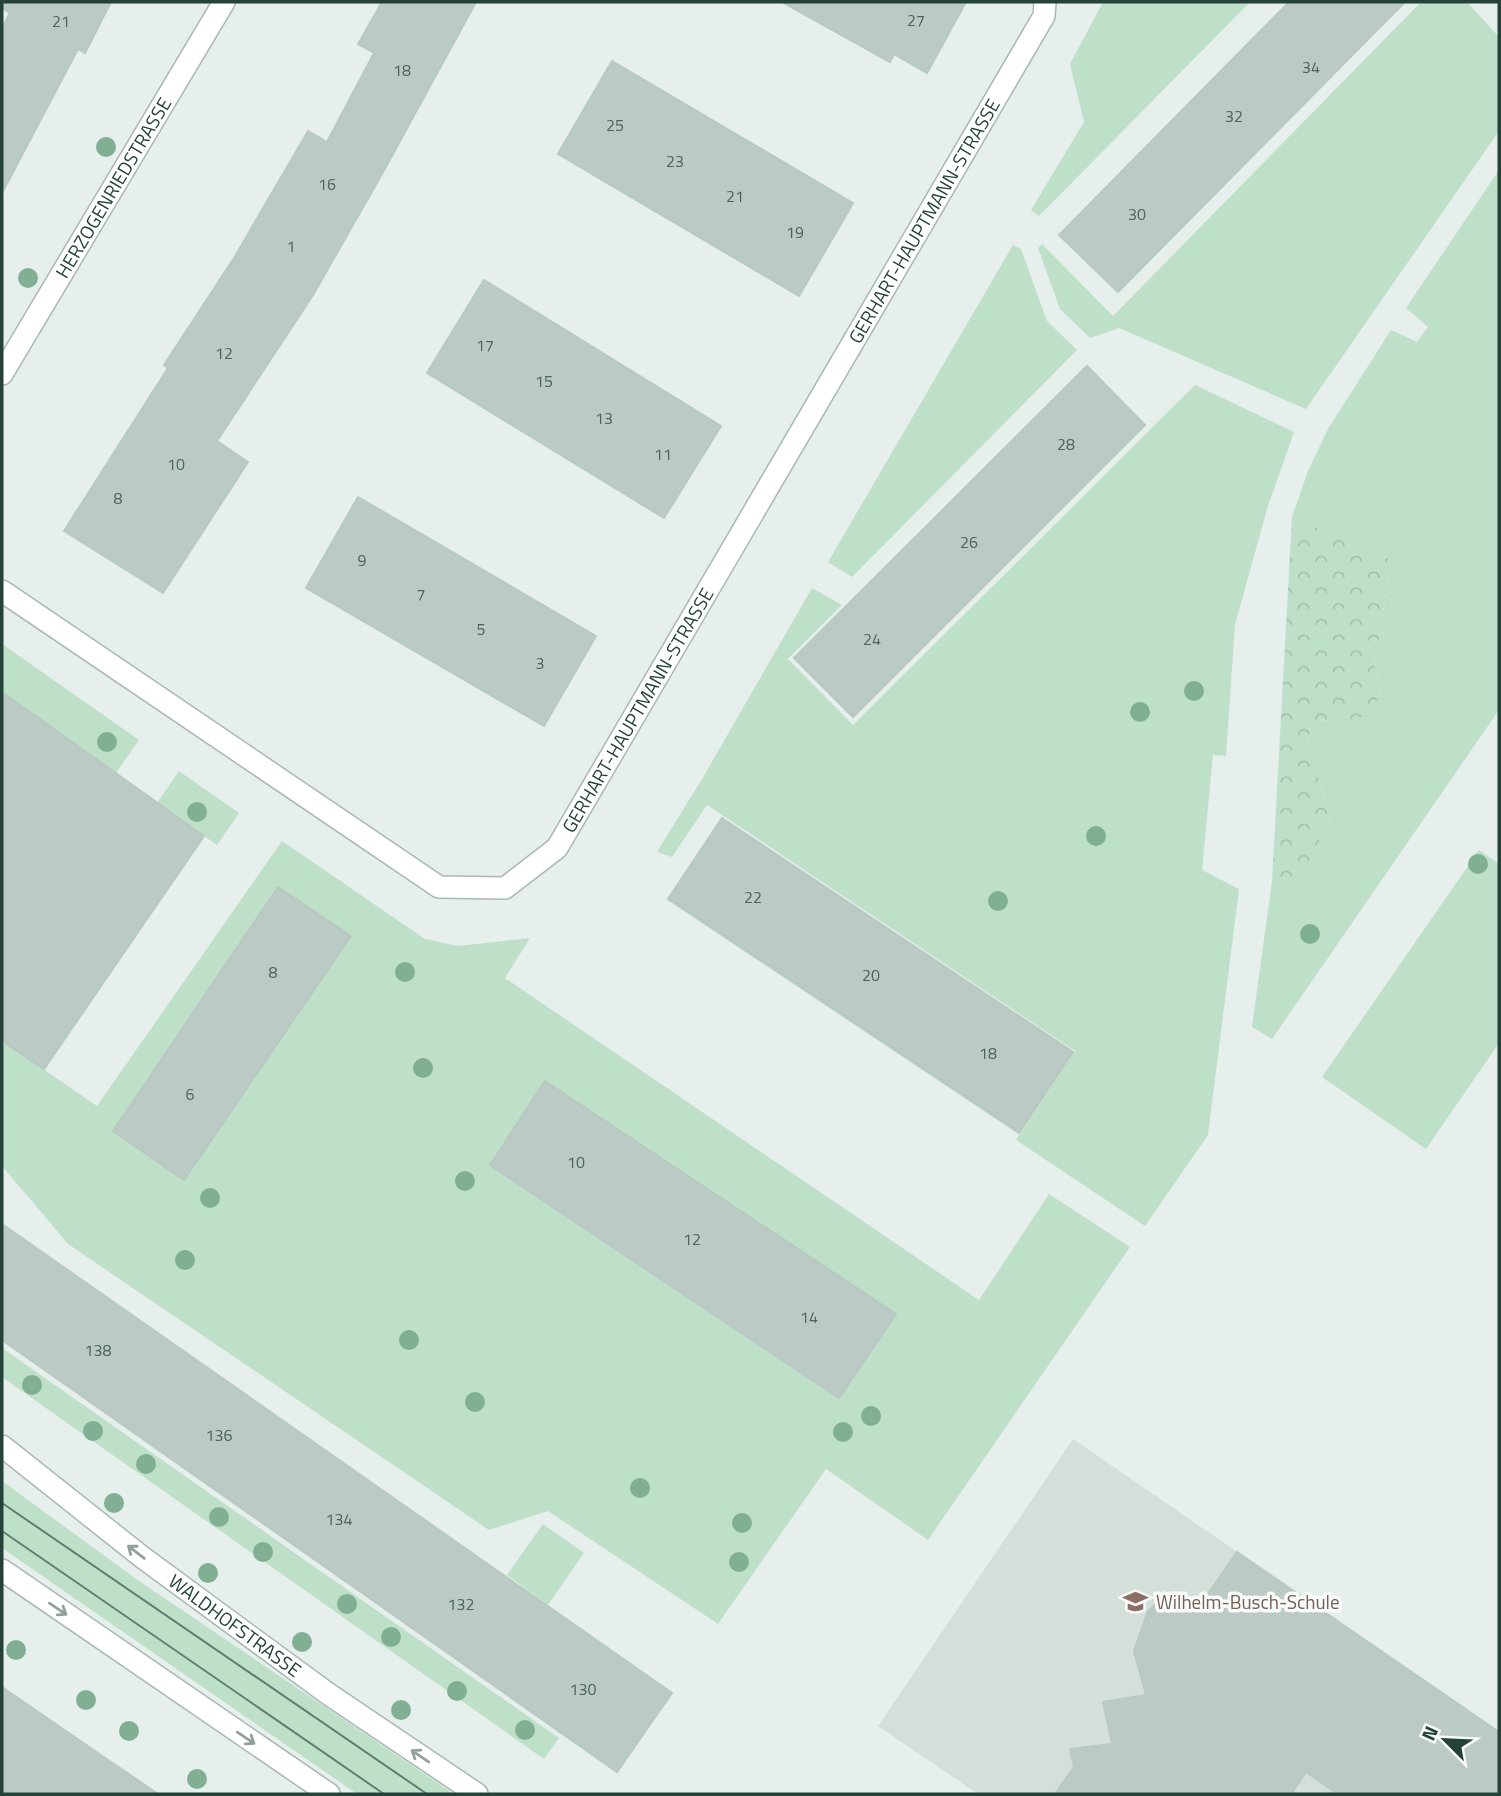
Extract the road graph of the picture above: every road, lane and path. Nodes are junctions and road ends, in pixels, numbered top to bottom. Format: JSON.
{"nodes":[{"id":1,"x":224,"y":2,"type":"edge"},
{"id":2,"x":1045,"y":2,"type":"edge"},
{"id":3,"x":2,"y":374,"type":"edge"},
{"id":4,"x":2,"y":591,"type":"edge"},
{"id":5,"x":2,"y":1446,"type":"edge"},
{"id":6,"x":2,"y":1570,"type":"edge"},
{"id":7,"x":328,"y":1794,"type":"edge"},
{"id":8,"x":477,"y":1794,"type":"edge"}],
"edges":[{"from":1,"to":3,"type":"street","name":"HERZOGENRIEDSTRASSE"},
{"from":2,"to":4,"type":"street","name":"GERHART-HAUPTMANN-STRASSE"},
{"from":8,"to":5,"type":"street","name":"WALDHOFSTRASSE","one_way":true},
{"from":6,"to":7,"type":"street","one_way":true}]}
